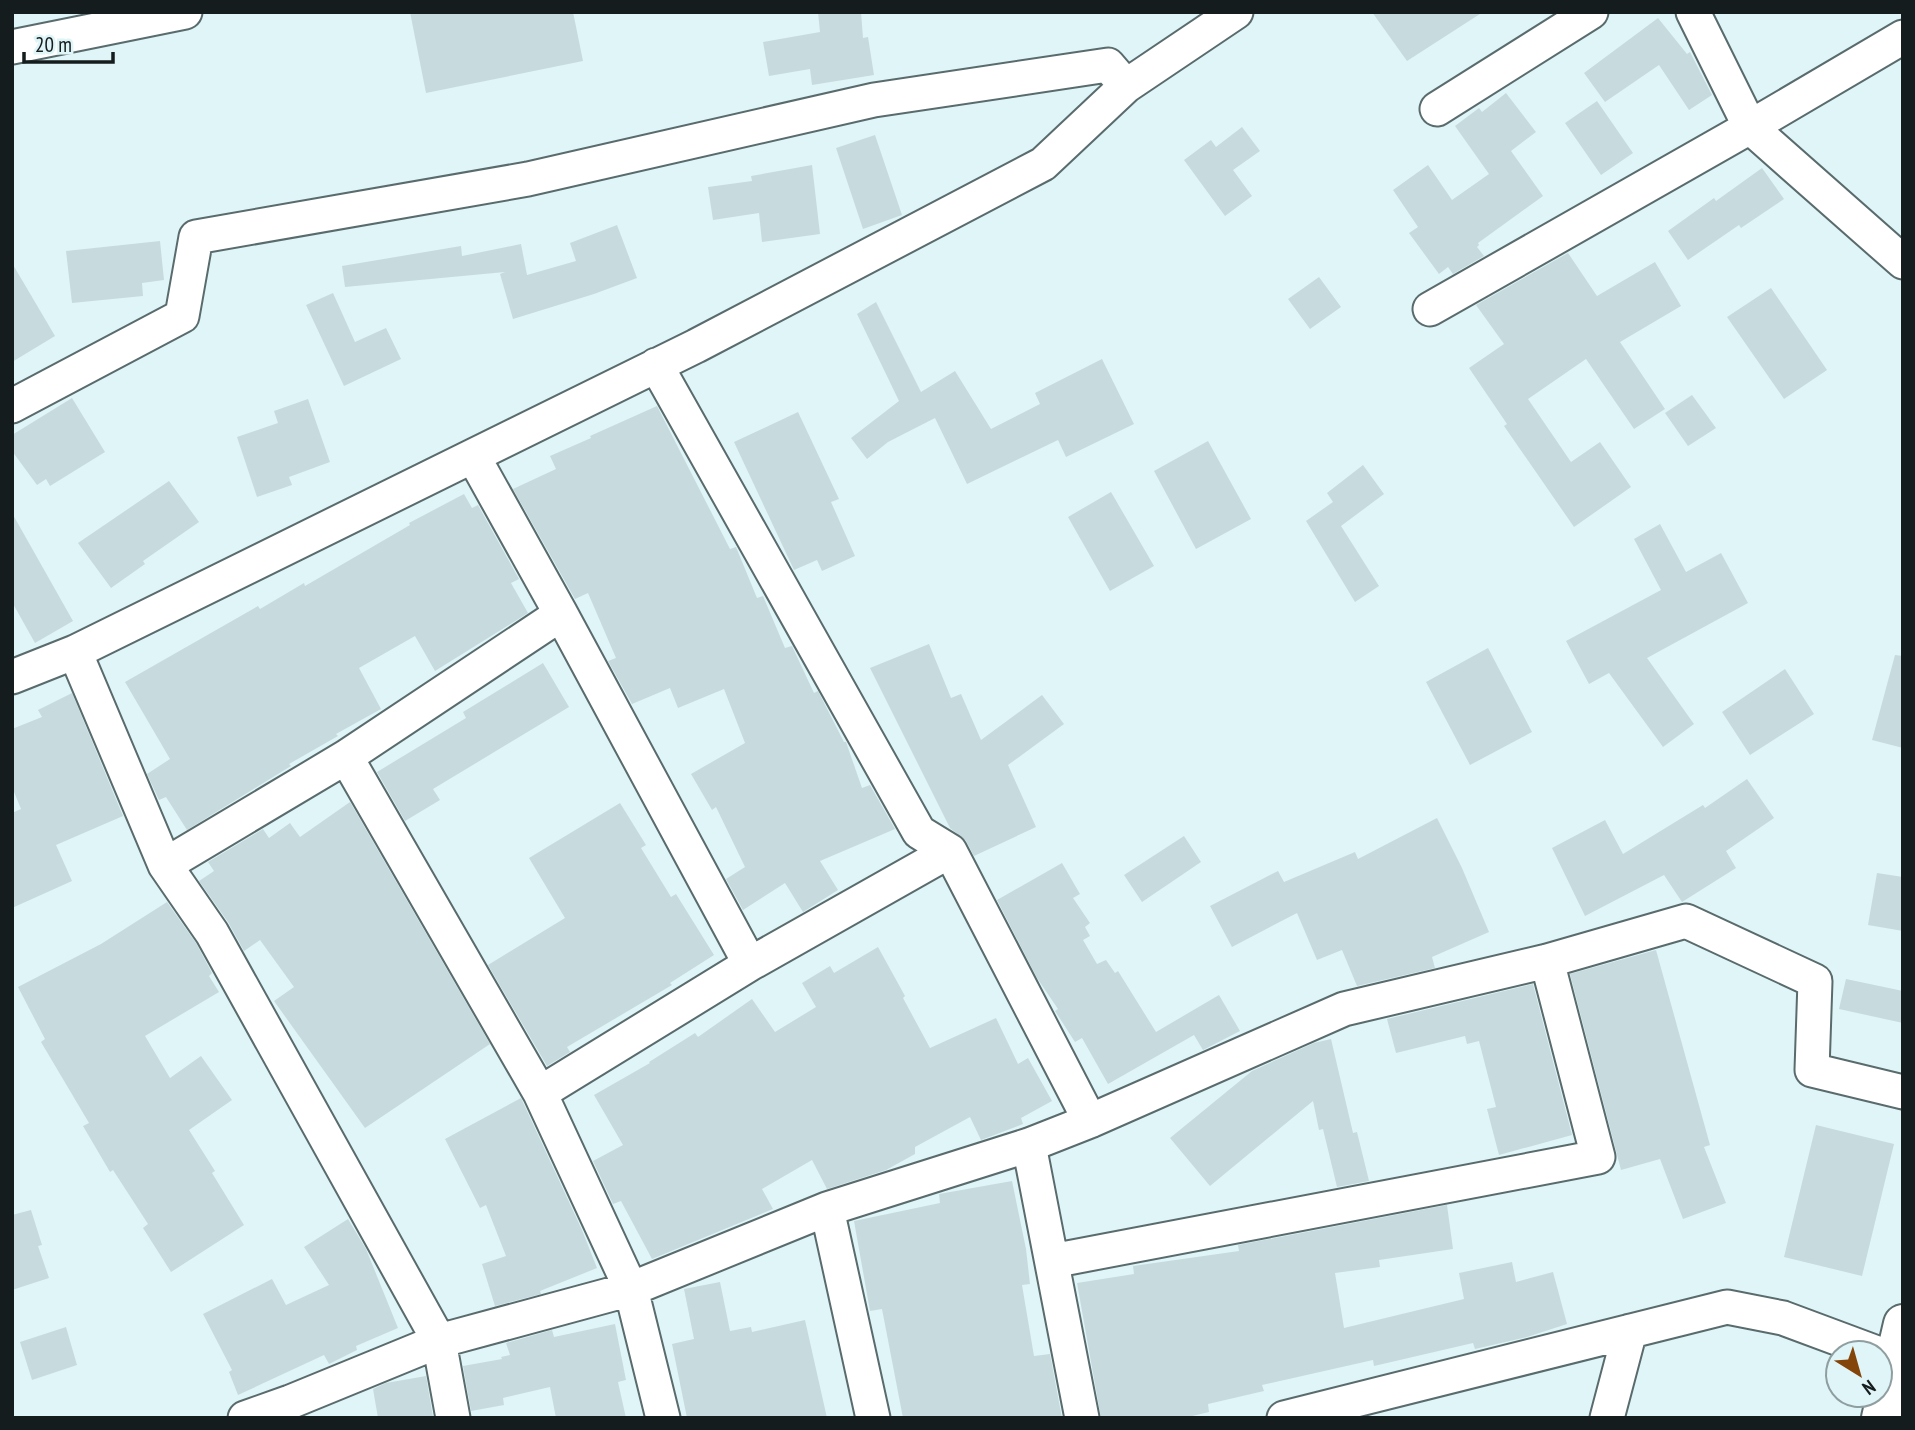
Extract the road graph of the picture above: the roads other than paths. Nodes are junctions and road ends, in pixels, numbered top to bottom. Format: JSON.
{"nodes":[{"id":1,"x":185,"y":12,"type":"edge"},
{"id":2,"x":1236,"y":12,"type":"edge"},
{"id":3,"x":1591,"y":12,"type":"edge"},
{"id":4,"x":1693,"y":12,"type":"edge"},
{"id":5,"x":147,"y":16,"type":"edge"},
{"id":6,"x":1903,"y":37,"type":"edge"},
{"id":7,"x":12,"y":47,"type":"edge"},
{"id":8,"x":1126,"y":86,"type":"junction"},
{"id":9,"x":1437,"y":109,"type":"dead end"},
{"id":10,"x":1750,"y":127,"type":"junction"},
{"id":11,"x":1903,"y":262,"type":"edge"},
{"id":12,"x":1430,"y":309,"type":"dead end"},
{"id":13,"x":656,"y":365,"type":"junction"},
{"id":14,"x":12,"y":407,"type":"edge"},
{"id":15,"x":473,"y":456,"type":"junction"},
{"id":16,"x":561,"y":614,"type":"junction"},
{"id":17,"x":75,"y":652,"type":"junction"},
{"id":18,"x":12,"y":677,"type":"edge"},
{"id":19,"x":346,"y":757,"type":"junction"},
{"id":20,"x":950,"y":851,"type":"junction"},
{"id":21,"x":165,"y":864,"type":"junction"},
{"id":22,"x":1547,"y":961,"type":"junction"},
{"id":23,"x":750,"y":964,"type":"junction"},
{"id":24,"x":1903,"y":1092,"type":"edge"},
{"id":25,"x":540,"y":1093,"type":"junction"},
{"id":26,"x":1090,"y":1121,"type":"junction"},
{"id":27,"x":1029,"y":1145,"type":"junction"},
{"id":28,"x":827,"y":1209,"type":"junction"},
{"id":29,"x":1052,"y":1261,"type":"junction"},
{"id":30,"x":631,"y":1289,"type":"junction"},
{"id":31,"x":1630,"y":1331,"type":"junction"},
{"id":32,"x":1857,"y":1339,"type":"edge"},
{"id":33,"x":439,"y":1341,"type":"junction"},
{"id":34,"x":291,"y":1410,"type":"edge"},
{"id":35,"x":245,"y":1418,"type":"edge"},
{"id":36,"x":453,"y":1418,"type":"edge"},
{"id":37,"x":663,"y":1418,"type":"edge"},
{"id":38,"x":873,"y":1418,"type":"edge"},
{"id":39,"x":1082,"y":1418,"type":"edge"},
{"id":40,"x":1284,"y":1418,"type":"edge"},
{"id":41,"x":1606,"y":1418,"type":"edge"}],
"edges":[{"from":1,"to":5,"type":"street"},
{"from":2,"to":8,"type":"street"},
{"from":3,"to":9,"type":"street"},
{"from":4,"to":10,"type":"street"},
{"from":5,"to":7,"type":"street"},
{"from":6,"to":10,"type":"street"},
{"from":8,"to":13,"type":"street"},
{"from":8,"to":14,"type":"street"},
{"from":10,"to":11,"type":"street"},
{"from":10,"to":12,"type":"street"},
{"from":13,"to":15,"type":"street"},
{"from":13,"to":20,"type":"street"},
{"from":15,"to":16,"type":"street"},
{"from":15,"to":17,"type":"street"},
{"from":16,"to":19,"type":"street"},
{"from":16,"to":23,"type":"street"},
{"from":17,"to":18,"type":"street"},
{"from":17,"to":21,"type":"street"},
{"from":19,"to":21,"type":"street"},
{"from":19,"to":25,"type":"street"},
{"from":20,"to":23,"type":"street"},
{"from":20,"to":26,"type":"street"},
{"from":21,"to":33,"type":"street"},
{"from":22,"to":24,"type":"street"},
{"from":22,"to":26,"type":"street"},
{"from":22,"to":29,"type":"street"},
{"from":23,"to":25,"type":"street"},
{"from":25,"to":30,"type":"street"},
{"from":26,"to":27,"type":"street"},
{"from":27,"to":28,"type":"street"},
{"from":27,"to":29,"type":"street"},
{"from":28,"to":30,"type":"street"},
{"from":28,"to":38,"type":"street"},
{"from":29,"to":39,"type":"street"},
{"from":30,"to":33,"type":"street"},
{"from":30,"to":37,"type":"street"},
{"from":31,"to":32,"type":"street"},
{"from":31,"to":40,"type":"street"},
{"from":31,"to":41,"type":"street"},
{"from":33,"to":34,"type":"street"},
{"from":33,"to":36,"type":"street"},
{"from":34,"to":35,"type":"street"}]}
